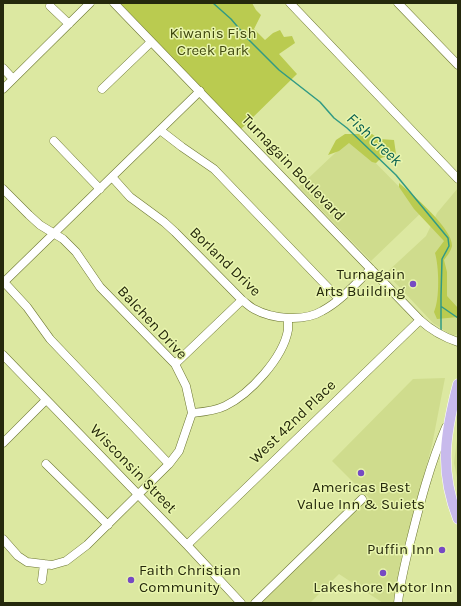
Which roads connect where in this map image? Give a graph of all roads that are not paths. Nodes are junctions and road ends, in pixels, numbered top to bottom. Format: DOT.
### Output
graph roads {
  1 [pos="90,3"];
  2 [pos="114,3"];
  3 [pos="290,3"];
  4 [pos="398,3"];
  5 [pos="50,6"];
  6 [pos="69,24"];
  7 [pos="151,42"];
  8 [pos="458,65"];
  9 [pos="3,68"];
  10 [pos="13,79"];
  11 [pos="3,89"];
  12 [pos="102,89"];
  13 [pos="200,91"];
  14 [pos="160,130"];
  15 [pos="54,141"];
  16 [pos="112,177"];
  17 [pos="458,179"];
  18 [pos="3,189"];
  19 [pos="100,189"];
  20 [pos="54,233"];
  21 [pos="371,269"];
  22 [pos="4,281"];
  23 [pos="339,299"];
  24 [pos="242,300"];
  25 [pos="288,318"];
  26 [pos="420,320"];
  27 [pos="458,342"];
  28 [pos="3,355"];
  29 [pos="175,364"];
  30 [pos="458,384"];
  31 [pos="46,400"];
  32 [pos="192,413"];
  33 [pos="3,443"];
  34 [pos="440,453"];
  35 [pos="46,464"];
  36 [pos="169,464"];
  37 [pos="138,494"];
  38 [pos="362,499"];
  39 [pos="458,519"];
  40 [pos="108,524"];
  41 [pos="3,539"];
  42 [pos="187,545"];
  43 [pos="44,564"];
  44 [pos="42,580"];
  45 [pos="241,603"];
  46 [pos="255,603"];
  47 [pos="398,603"];
  1 -- 6 [label="street"];
  2 -- 7 [label="street, Turnagain Boulevard"];
  3 -- 17 [label="street"];
  4 -- 8 [label="street"];
  5 -- 6 [label="street"];
  6 -- 10 [label="street"];
  7 -- 12 [label="street"];
  7 -- 13 [label="street, Turnagain Boulevard"];
  9 -- 10 [label="street"];
  10 -- 11 [label="street"];
  13 -- 14 [label="street"];
  13 -- 21 [label="street, Turnagain Boulevard"];
  14 -- 16 [label="street"];
  14 -- 23 [label="street"];
  15 -- 19 [label="street"];
  16 -- 19 [label="street"];
  16 -- 24 [label="street, Borland Drive"];
  18 -- 20 [label="street, Balchen Drive"];
  19 -- 20 [label="street"];
  20 -- 22 [label="street"];
  20 -- 29 [label="street, Balchen Drive"];
  21 -- 23 [label="street, Borland Drive"];
  21 -- 26 [label="street, Turnagain Boulevard"];
  22 -- 36 [label="street"];
  23 -- 25 [label="street, Borland Drive"];
  24 -- 25 [label="street, Borland Drive"];
  24 -- 29 [label="street"];
  25 -- 32 [label="street"];
  26 -- 27 [label="street, Turnagain Boulevard"];
  26 -- 42 [label="street, West 42nd Place"];
  28 -- 31 [label="street, Wisconsin Street"];
  29 -- 32 [label="street, Balchen Drive"];
  30 -- 34 [label="main road"];
  31 -- 33 [label="street"];
  31 -- 37 [label="street, Wisconsin Street"];
  32 -- 36 [label="street"];
  34 -- 39 [label="main road"];
  34 -- 47 [label="street"];
  35 -- 40 [label="street"];
  36 -- 37 [label="street"];
  37 -- 40 [label="street"];
  37 -- 42 [label="street, Wisconsin Street"];
  38 -- 46 [label="street"];
  40 -- 43 [label="street"];
  41 -- 43 [label="street"];
  42 -- 45 [label="street, Wisconsin Street"];
  43 -- 44 [label="street"];
}
